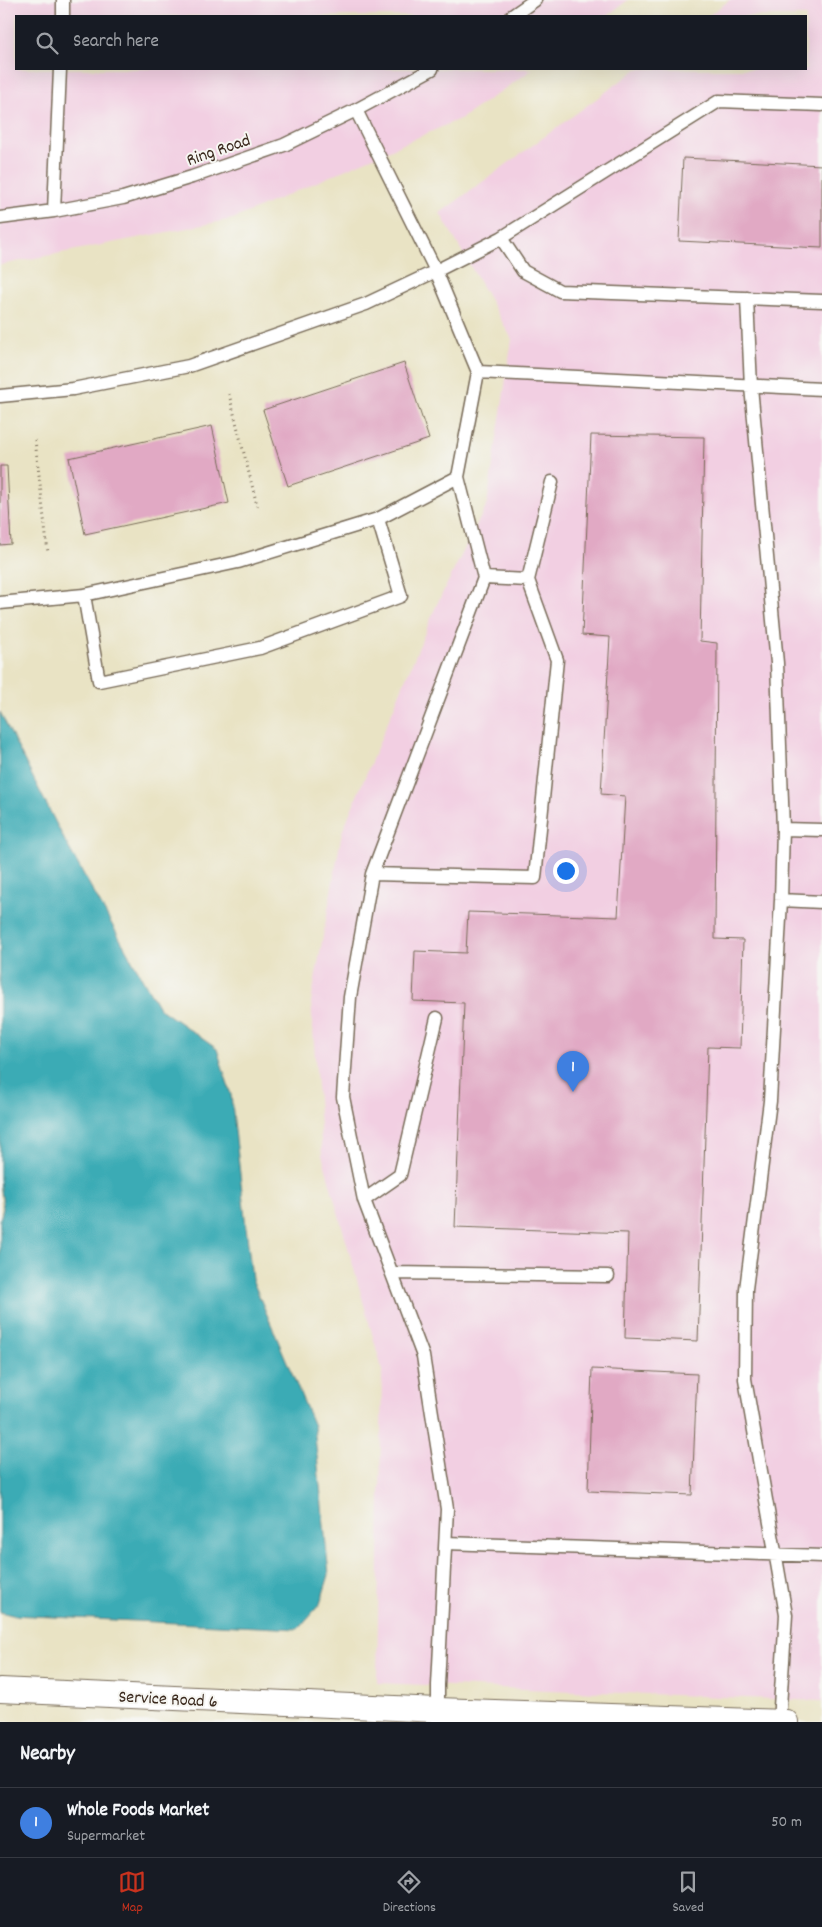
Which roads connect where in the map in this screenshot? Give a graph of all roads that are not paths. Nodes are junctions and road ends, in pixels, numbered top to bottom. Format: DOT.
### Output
graph roads {
  1 [pos="63,0"];
  2 [pos="535,0"];
  3 [pos="63,15"];
  4 [pos="513,15"];
  5 [pos="60,70"];
  6 [pos="430,70"];
  7 [pos="822,105"];
  8 [pos="356,110"];
  9 [pos="54,211"];
  10 [pos="0,218"];
  11 [pos="501,238"];
  12 [pos="436,271"];
  13 [pos="747,298"];
  14 [pos="822,301"];
  15 [pos="478,372"];
  16 [pos="751,387"];
  17 [pos="822,389"];
  18 [pos="0,396"];
  19 [pos="458,477"];
  20 [pos="552,482"];
  21 [pos="378,519"];
  22 [pos="484,578"];
  23 [pos="528,580"];
  24 [pos="84,595"];
  25 [pos="0,604"];
  26 [pos="783,828"];
  27 [pos="822,830"];
  28 [pos="372,874"];
  29 [pos="781,900"];
  30 [pos="822,902"];
  31 [pos="437,1018"];
  32 [pos="364,1200"];
  33 [pos="392,1273"];
  34 [pos="608,1276"];
  35 [pos="446,1543"];
  36 [pos="776,1554"];
  37 [pos="822,1556"];
  38 [pos="0,1690"];
  39 [pos="438,1716"];
  40 [pos="779,1722"];
  41 [pos="786,1722"];
  1 -- 3 [label="lane"];
  2 -- 4 [label="lane"];
  5 -- 9 [label="lane"];
  6 -- 8 [label="lane, Ring Road"];
  7 -- 11 [label="lane"];
  8 -- 9 [label="lane, Ring Road"];
  8 -- 12 [label="lane"];
  9 -- 10 [label="lane, Ring Road"];
  11 -- 12 [label="lane"];
  11 -- 13 [label="lane"];
  12 -- 15 [label="lane"];
  12 -- 18 [label="lane"];
  13 -- 14 [label="lane"];
  13 -- 16 [label="lane"];
  15 -- 16 [label="lane"];
  15 -- 19 [label="lane"];
  16 -- 17 [label="lane"];
  16 -- 26 [label="lane"];
  19 -- 21 [label="lane"];
  19 -- 22 [label="lane"];
  20 -- 23 [label="lane"];
  21 -- 24 [label="lane"];
  21 -- 24 [label="lane"];
  22 -- 23 [label="lane"];
  22 -- 28 [label="lane"];
  23 -- 28 [label="lane"];
  24 -- 25 [label="lane"];
  26 -- 27 [label="lane"];
  26 -- 29 [label="lane"];
  28 -- 32 [label="lane"];
  29 -- 30 [label="lane"];
  29 -- 36 [label="lane"];
  31 -- 32 [label="lane"];
  32 -- 33 [label="lane"];
  33 -- 34 [label="lane"];
  33 -- 35 [label="lane"];
  35 -- 36 [label="lane"];
  35 -- 39 [label="lane"];
  36 -- 37 [label="lane"];
  36 -- 40 [label="lane"];
  38 -- 39 [label="street, Service Road 6"];
  39 -- 40 [label="street, Service Road 6"];
  40 -- 41 [label="street, Service Road 6"];
}
